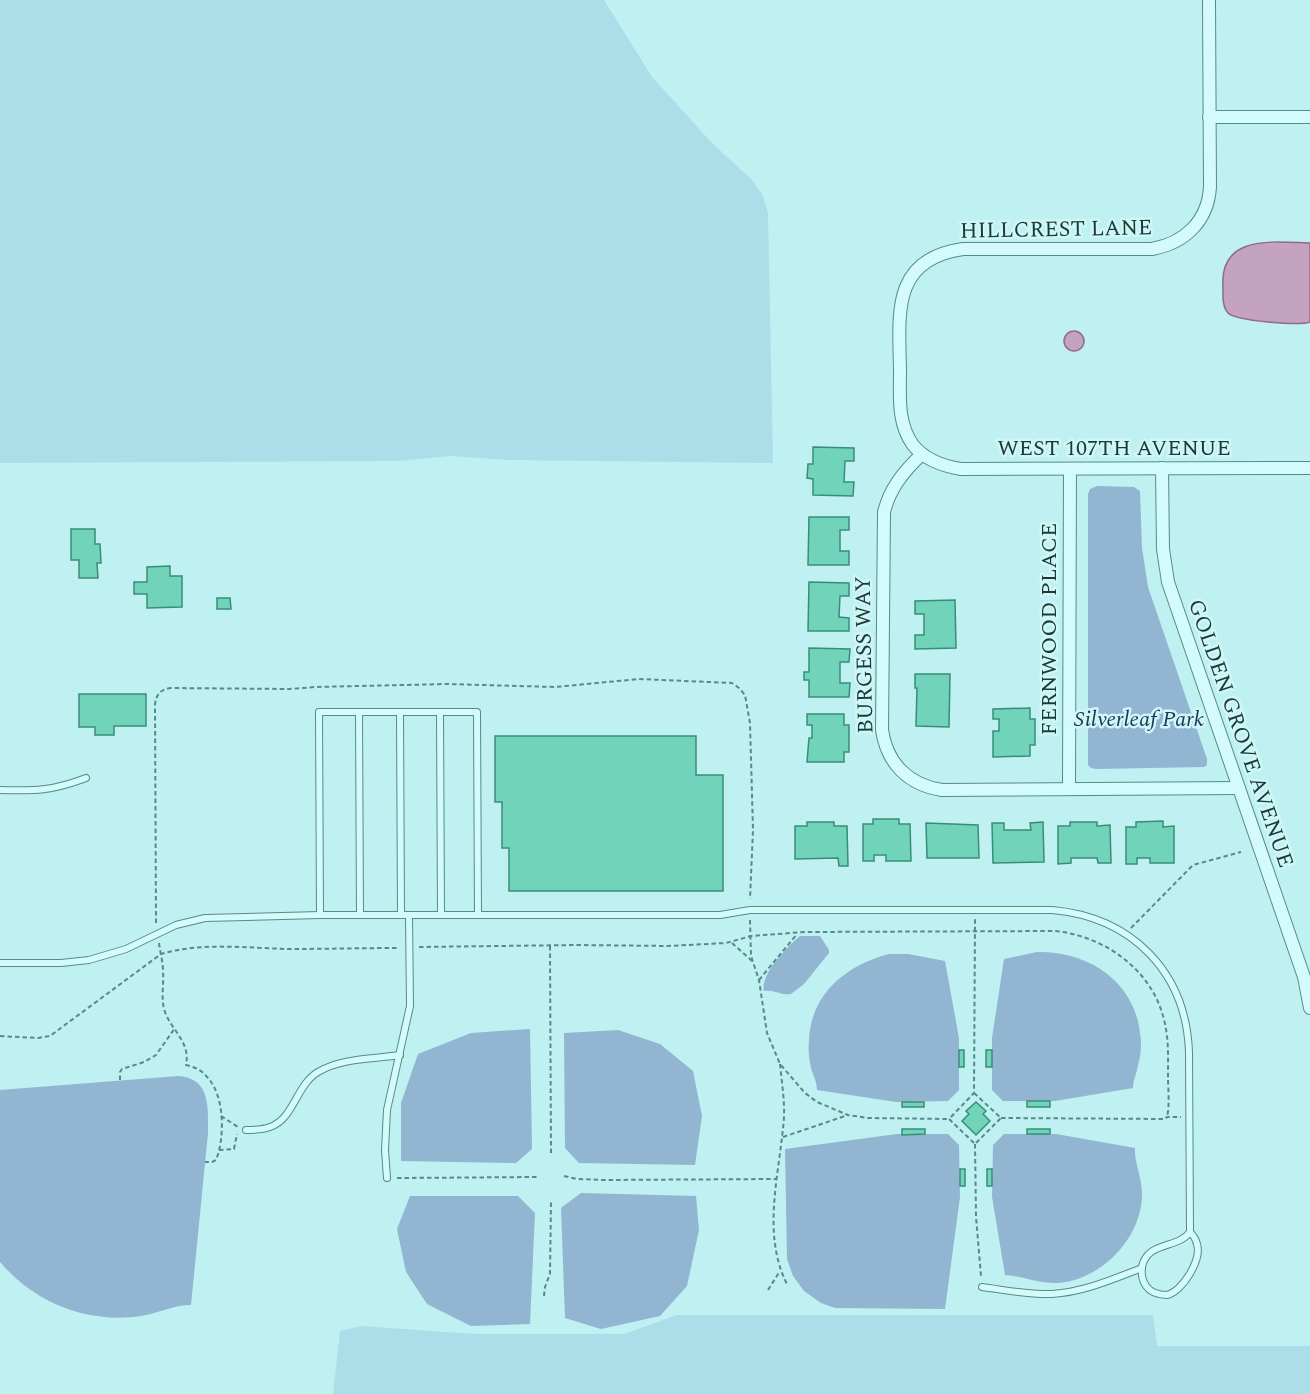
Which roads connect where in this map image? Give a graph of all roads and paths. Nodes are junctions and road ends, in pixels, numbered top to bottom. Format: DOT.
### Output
graph roads {
  1 [pos="1209,0"];
  2 [pos="1209,117"];
  3 [pos="1310,117"];
  4 [pos="922,454"];
  5 [pos="1162,468"];
  6 [pos="1310,468"];
  7 [pos="1070,469"];
  8 [pos="400,712"];
  9 [pos="440,712"];
  10 [pos="359,713"];
  11 [pos="86,778"];
  12 [pos="1239,788"];
  13 [pos="1069,789"];
  14 [pos="0,790"];
  15 [pos="1241,852"];
  16 [pos="975,910"];
  17 [pos="321,915"];
  18 [pos="360,915"];
  19 [pos="401,915"];
  20 [pos="409,915"];
  21 [pos="441,915"];
  22 [pos="478,915"];
  23 [pos="975,932"];
  24 [pos="798,934"];
  25 [pos="1126,934"];
  26 [pos="751,936"];
  27 [pos="731,942"];
  28 [pos="550,946"];
  29 [pos="410,948"];
  30 [pos="161,954"];
  31 [pos="752,961"];
  32 [pos="0,963"];
  33 [pos="759,980"];
  34 [pos="1310,1008"];
  35 [pos="175,1028"];
  36 [pos="0,1036"];
  37 [pos="400,1055"];
  38 [pos="780,1064"];
  39 [pos="120,1080"];
  40 [pos="974,1093"];
  41 [pos="848,1115"];
  42 [pos="221,1116"];
  43 [pos="1001,1118"];
  44 [pos="949,1119"];
  45 [pos="237,1126"];
  46 [pos="246,1130"];
  47 [pos="782,1137"];
  48 [pos="975,1144"];
  49 [pos="219,1150"];
  50 [pos="551,1155"];
  51 [pos="205,1162"];
  52 [pos="564,1176"];
  53 [pos="387,1178"];
  54 [pos="538,1178"];
  55 [pos="776,1179"];
  56 [pos="551,1202"];
  57 [pos="1190,1232"];
  58 [pos="1142,1268"];
  59 [pos="780,1271"];
  60 [pos="788,1286"];
  61 [pos="982,1287"];
  62 [pos="768,1290"];
  63 [pos="544,1296"];
  1 -- 2 [label="street, HILLCREST LANE"];
  2 -- 3 [label="street"];
  2 -- 4 [label="street, HILLCREST LANE"];
  4 -- 7 [label="street, WEST 107TH AVENUE"];
  4 -- 13 [label="street, BURGESS WAY"];
  5 -- 6 [label="street, WEST 107TH AVENUE"];
  5 -- 7 [label="street, WEST 107TH AVENUE"];
  5 -- 12 [label="street, GOLDEN GROVE AVENUE"];
  7 -- 13 [label="street, FERNWOOD PLACE"];
  8 -- 9 [label="lane"];
  8 -- 10 [label="lane"];
  8 -- 19 [label="lane"];
  9 -- 21 [label="lane"];
  9 -- 22 [label="lane"];
  10 -- 17 [label="lane"];
  10 -- 18 [label="lane"];
  11 -- 14 [label="lane"];
  12 -- 13 [label="street, BURGESS WAY"];
  12 -- 34 [label="street, GOLDEN GROVE AVENUE"];
  15 -- 25 [label="path"];
  16 -- 22 [label="lane"];
  16 -- 23 [label="path"];
  16 -- 25 [label="lane"];
  17 -- 18 [label="lane"];
  17 -- 32 [label="lane"];
  18 -- 19 [label="lane"];
  19 -- 20 [label="lane"];
  20 -- 21 [label="lane"];
  20 -- 29 [label="lane"];
  21 -- 22 [label="lane"];
  23 -- 24 [label="path"];
  23 -- 40 [label="path"];
  23 -- 43 [label="path"];
  24 -- 26 [label="path"];
  24 -- 33 [label="path"];
  25 -- 57 [label="lane"];
  26 -- 27 [label="path"];
  26 -- 31 [label="path"];
  27 -- 28 [label="path"];
  27 -- 31 [label="path"];
  28 -- 29 [label="path"];
  28 -- 50 [label="path"];
  29 -- 30 [label="path"];
  29 -- 37 [label="lane"];
  30 -- 35 [label="path"];
  30 -- 36 [label="path"];
  31 -- 33 [label="path"];
  33 -- 38 [label="path"];
  35 -- 39 [label="path"];
  35 -- 42 [label="path"];
  37 -- 46 [label="lane"];
  37 -- 53 [label="lane"];
  38 -- 41 [label="path"];
  38 -- 47 [label="path"];
  40 -- 43 [label="path"];
  40 -- 44 [label="path"];
  41 -- 44 [label="path"];
  41 -- 47 [label="path"];
  42 -- 45 [label="path"];
  42 -- 49 [label="path"];
  43 -- 48 [label="path"];
  44 -- 48 [label="path"];
  45 -- 46 [label="path"];
  45 -- 49 [label="path"];
  47 -- 55 [label="path"];
  48 -- 61 [label="path"];
  49 -- 51 [label="path"];
  52 -- 55 [label="path"];
  53 -- 54 [label="path"];
  55 -- 59 [label="path"];
  56 -- 63 [label="path"];
  57 -- 58 [label="lane"];
  57 -- 58 [label="lane"];
  58 -- 61 [label="lane"];
  59 -- 60 [label="path"];
  59 -- 62 [label="path"];
}
